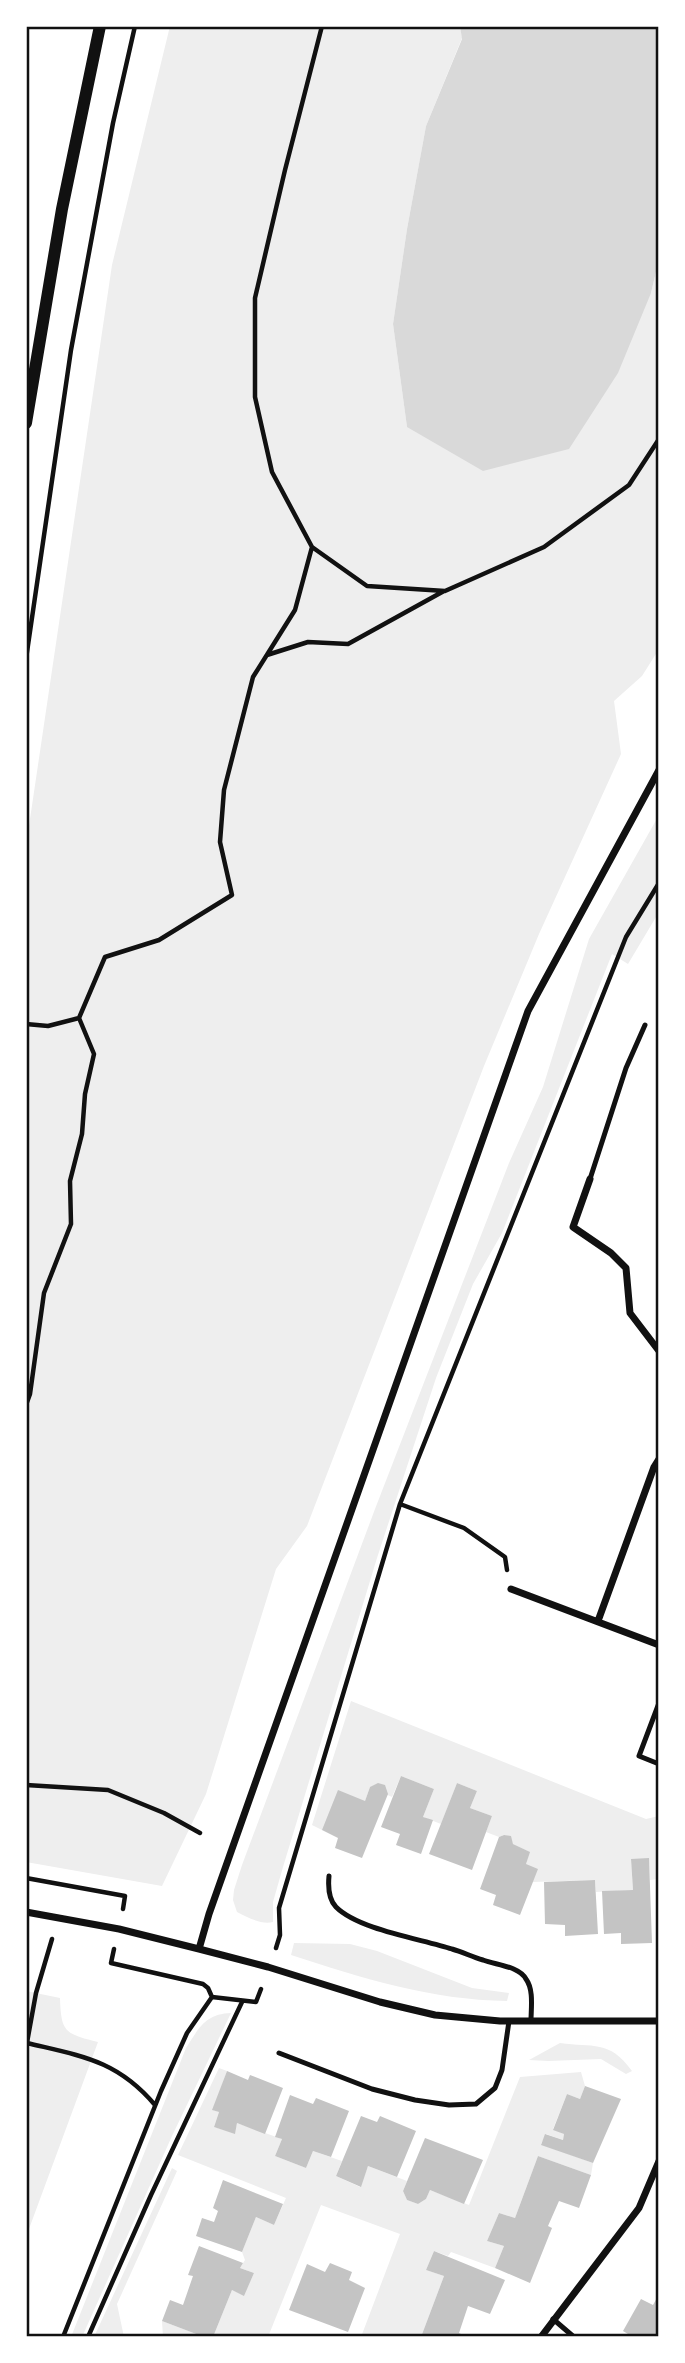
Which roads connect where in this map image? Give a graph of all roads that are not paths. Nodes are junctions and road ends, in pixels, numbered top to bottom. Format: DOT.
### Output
graph roads {
  1 [pos="100,26"];
  2 [pos="26,423"];
  3 [pos="659,770"];
  4 [pos="645,1025"];
  5 [pos="590,1179"];
  6 [pos="659,1351"];
  7 [pos="659,1459"];
  8 [pos="510,1588"];
  9 [pos="598,1621"];
  10 [pos="659,1644"];
  11 [pos="659,1703"];
  12 [pos="659,1764"];
  13 [pos="329,1876"];
  14 [pos="26,1912"];
  15 [pos="199,1949"];
  16 [pos="509,2021"];
  17 [pos="531,2021"];
  18 [pos="659,2021"];
  19 [pos="279,2053"];
  20 [pos="659,2161"];
  21 [pos="655,2178"];
  22 [pos="553,2319"];
  23 [pos="541,2337"];
  24 [pos="574,2337"];
  1 -- 2 [label="street"];
  3 -- 15 [label="street"];
  4 -- 5 [label="lane"];
  5 -- 6 [label="street"];
  7 -- 9 [label="street"];
  8 -- 9 [label="street"];
  9 -- 10 [label="street"];
  11 -- 12 [label="lane"];
  13 -- 17 [label="lane"];
  14 -- 15 [label="street"];
  15 -- 16 [label="street"];
  16 -- 17 [label="street"];
  16 -- 19 [label="lane"];
  17 -- 18 [label="street"];
  20 -- 21 [label="street"];
  21 -- 22 [label="street"];
  22 -- 23 [label="street"];
  22 -- 24 [label="lane"];
}
